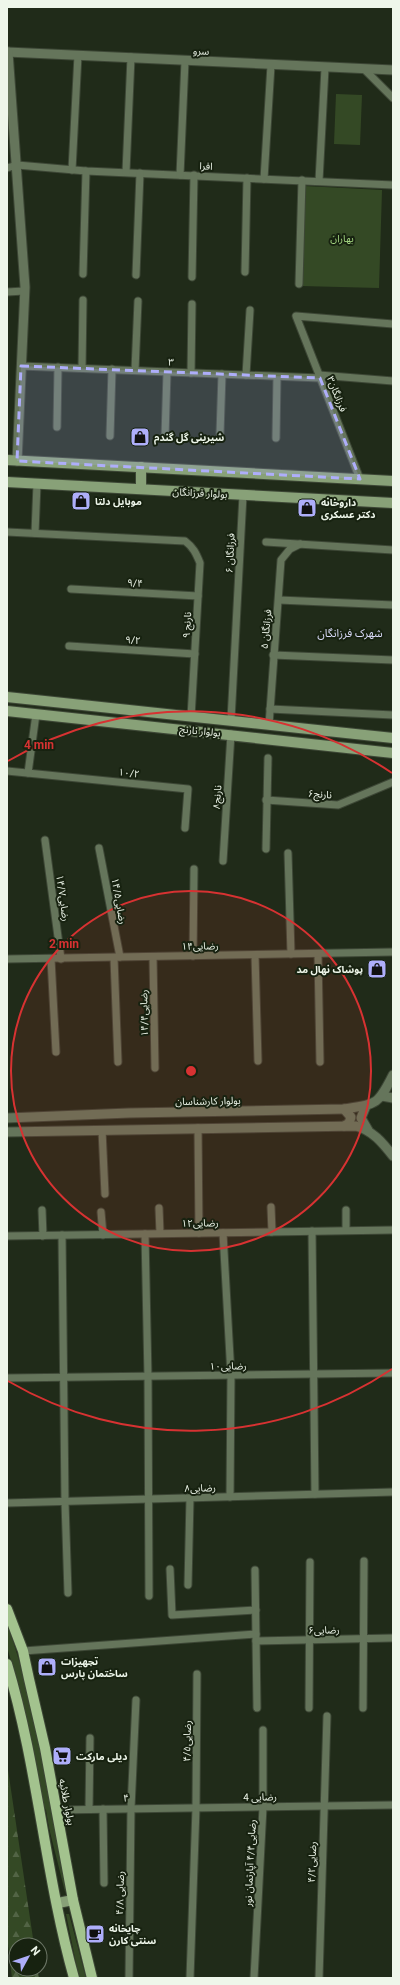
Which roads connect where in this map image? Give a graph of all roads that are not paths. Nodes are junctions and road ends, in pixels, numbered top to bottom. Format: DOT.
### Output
graph roads {
  1 [pos="7,52"];
  2 [pos="78,55"];
  3 [pos="131,57"];
  4 [pos="185,61"];
  5 [pos="271,65"];
  6 [pos="325,68"];
  7 [pos="364,69"];
  8 [pos="393,70"];
  9 [pos="393,98"];
  10 [pos="9,103"];
  11 [pos="17,165"];
  12 [pos="7,168"];
  13 [pos="72,170"];
  14 [pos="86,171"];
  15 [pos="126,172"];
  16 [pos="140,173"];
  17 [pos="180,175"];
  18 [pos="194,175"];
  19 [pos="247,178"];
  20 [pos="264,179"];
  21 [pos="302,180"];
  22 [pos="319,181"];
  23 [pos="393,185"];
  24 [pos="245,272"];
  25 [pos="83,274"];
  26 [pos="136,275"];
  27 [pos="192,277"];
  28 [pos="299,284"];
  29 [pos="24,291"];
  30 [pos="7,292"];
  31 [pos="83,300"];
  32 [pos="138,301"];
  33 [pos="192,304"];
  34 [pos="250,310"];
  35 [pos="393,324"];
  36 [pos="21,366"];
  37 [pos="58,367"];
  38 [pos="82,368"];
  39 [pos="112,370"];
  40 [pos="135,370"];
  41 [pos="167,372"];
  42 [pos="191,373"];
  43 [pos="222,374"];
  44 [pos="246,375"];
  45 [pos="278,376"];
  46 [pos="319,377"];
  47 [pos="393,381"];
  48 [pos="57,427"];
  49 [pos="220,434"];
  50 [pos="110,436"];
  51 [pos="165,437"];
  52 [pos="276,438"];
  53 [pos="12,460"];
  54 [pos="141,467"];
  55 [pos="360,479"];
  56 [pos="393,481"];
  57 [pos="7,482"];
  58 [pos="36,484"];
  59 [pos="141,489"];
  60 [pos="243,495"];
  61 [pos="393,504"];
  62 [pos="7,532"];
  63 [pos="35,533"];
  64 [pos="266,542"];
  65 [pos="300,544"];
  66 [pos="393,550"];
  67 [pos="71,589"];
  68 [pos="198,596"];
  69 [pos="279,600"];
  70 [pos="393,606"];
  71 [pos="69,646"];
  72 [pos="195,654"];
  73 [pos="273,655"];
  74 [pos="393,660"];
  75 [pos="7,697"];
  76 [pos="270,709"];
  77 [pos="124,710"];
  78 [pos="7,711"];
  79 [pos="36,714"];
  80 [pos="393,715"];
  81 [pos="191,716"];
  82 [pos="231,720"];
  83 [pos="122,724"];
  84 [pos="269,725"];
  85 [pos="231,734"];
  86 [pos="393,738"];
  87 [pos="393,753"];
  88 [pos="268,758"];
  89 [pos="7,771"];
  90 [pos="28,773"];
  91 [pos="393,782"];
  92 [pos="266,800"];
  93 [pos="185,828"];
  94 [pos="45,840"];
  95 [pos="100,848"];
  96 [pos="266,849"];
  97 [pos="288,853"];
  98 [pos="223,862"];
  99 [pos="194,869"];
  100 [pos="393,952"];
  101 [pos="291,954"];
  102 [pos="318,954"];
  103 [pos="255,955"];
  104 [pos="193,956"];
  105 [pos="153,957"];
  106 [pos="61,958"];
  107 [pos="117,958"];
  108 [pos="50,959"];
  109 [pos="7,960"];
  110 [pos="56,1052"];
  111 [pos="258,1061"];
  112 [pos="118,1062"];
  113 [pos="320,1062"];
  114 [pos="155,1068"];
  115 [pos="393,1075"];
  116 [pos="382,1096"];
  117 [pos="393,1098"];
  118 [pos="366,1106"];
  119 [pos="344,1109"];
  120 [pos="7,1118"];
  121 [pos="344,1126"];
  122 [pos="198,1128"];
  123 [pos="102,1130"];
  124 [pos="368,1130"];
  125 [pos="7,1132"];
  126 [pos="382,1142"];
  127 [pos="393,1143"];
  128 [pos="393,1156"];
  129 [pos="105,1194"];
  130 [pos="271,1207"];
  131 [pos="159,1208"];
  132 [pos="42,1210"];
  133 [pos="346,1210"];
  134 [pos="101,1212"];
  135 [pos="346,1230"];
  136 [pos="393,1230"];
  137 [pos="312,1231"];
  138 [pos="272,1232"];
  139 [pos="199,1233"];
  140 [pos="223,1233"];
  141 [pos="145,1234"];
  142 [pos="160,1234"];
  143 [pos="102,1235"];
  144 [pos="7,1236"];
  145 [pos="43,1236"];
  146 [pos="62,1236"];
  147 [pos="393,1373"];
  148 [pos="314,1374"];
  149 [pos="231,1376"];
  150 [pos="148,1377"];
  151 [pos="7,1378"];
  152 [pos="64,1378"];
  153 [pos="393,1492"];
  154 [pos="316,1494"];
  155 [pos="230,1497"];
  156 [pos="190,1498"];
  157 [pos="149,1499"];
  158 [pos="65,1502"];
  159 [pos="7,1503"];
  160 [pos="364,1561"];
  161 [pos="310,1562"];
  162 [pos="170,1569"];
  163 [pos="255,1570"];
  164 [pos="188,1585"];
  165 [pos="68,1593"];
  166 [pos="149,1596"];
  167 [pos="7,1609"];
  168 [pos="256,1610"];
  169 [pos="256,1638"];
  170 [pos="393,1638"];
  171 [pos="364,1639"];
  172 [pos="309,1640"];
  173 [pos="22,1652"];
  174 [pos="7,1664"];
  175 [pos="198,1674"];
  176 [pos="136,1700"];
  177 [pos="257,1708"];
  178 [pos="309,1708"];
  179 [pos="363,1708"];
  180 [pos="327,1716"];
  181 [pos="263,1730"];
  182 [pos="90,1738"];
  183 [pos="393,1805"];
  184 [pos="324,1806"];
  185 [pos="263,1807"];
  186 [pos="131,1808"];
  187 [pos="196,1808"];
  188 [pos="89,1809"];
  189 [pos="103,1809"];
  190 [pos="56,1810"];
  191 [pos="104,1883"];
  192 [pos="73,1900"];
  193 [pos="58,1903"];
  194 [pos="74,1978"];
  195 [pos="92,1978"];
  196 [pos="128,1978"];
  197 [pos="190,1978"];
  198 [pos="254,1978"];
  199 [pos="319,1978"];
  1 -- 2 [label="street, سرو"];
  1 -- 10 [label="street"];
  2 -- 3 [label="street, سرو"];
  2 -- 13 [label="street"];
  3 -- 4 [label="street, سرو"];
  3 -- 15 [label="street"];
  4 -- 5 [label="street, سرو"];
  4 -- 17 [label="street"];
  5 -- 6 [label="street, سرو"];
  5 -- 20 [label="street"];
  6 -- 7 [label="street, سرو"];
  6 -- 22 [label="street"];
  7 -- 8 [label="street, سرو"];
  7 -- 9 [label="street"];
  10 -- 11 [label="street"];
  11 -- 12 [label="street"];
  11 -- 13 [label="street, افرا"];
  11 -- 29 [label="street"];
  13 -- 14 [label="street, افرا"];
  14 -- 15 [label="street, افرا"];
  14 -- 25 [label="street"];
  15 -- 16 [label="street, افرا"];
  16 -- 17 [label="street, افرا"];
  16 -- 26 [label="street"];
  17 -- 18 [label="street, افرا"];
  18 -- 19 [label="street, افرا"];
  18 -- 27 [label="street"];
  19 -- 20 [label="street, افرا"];
  19 -- 24 [label="street"];
  20 -- 21 [label="street, افرا"];
  21 -- 22 [label="street, افرا"];
  21 -- 28 [label="street"];
  22 -- 23 [label="street, افرا"];
  29 -- 30 [label="street"];
  29 -- 36 [label="street"];
  31 -- 38 [label="street"];
  32 -- 40 [label="street"];
  33 -- 42 [label="street"];
  34 -- 44 [label="street"];
  35 -- 46 [label="street, فرزانگان۳"];
  36 -- 37 [label="street, ۳"];
  36 -- 53 [label="street"];
  37 -- 38 [label="street, ۳"];
  37 -- 48 [label="street"];
  38 -- 39 [label="street, ۳"];
  39 -- 40 [label="street, ۳"];
  39 -- 50 [label="street"];
  40 -- 41 [label="street, ۳"];
  41 -- 42 [label="street, ۳"];
  41 -- 51 [label="street"];
  42 -- 43 [label="street, ۳"];
  43 -- 44 [label="street, ۳"];
  43 -- 49 [label="street"];
  44 -- 45 [label="street, ۳"];
  45 -- 46 [label="street, ۳"];
  45 -- 52 [label="street"];
  46 -- 47 [label="street, ۳"];
  46 -- 55 [label="street, فرزانگان۳"];
  53 -- 54 [label="main road"];
  54 -- 55 [label="main road"];
  54 -- 59 [label="main road"];
  55 -- 56 [label="main road"];
  57 -- 58 [label="main road, بولوار فرزانگان"];
  58 -- 59 [label="main road, بولوار فرزانگان"];
  58 -- 63 [label="street"];
  59 -- 60 [label="main road, بولوار فرزانگان"];
  60 -- 61 [label="main road, بولوار فرزانگان"];
  60 -- 82 [label="street, فرزانگان ۶"];
  62 -- 63 [label="street"];
  63 -- 68 [label="street, نارنج ۹"];
  64 -- 65 [label="street"];
  65 -- 66 [label="street"];
  65 -- 69 [label="street, فرزانگان ۵"];
  67 -- 68 [label="street, ۹/۴"];
  68 -- 72 [label="street, نارنج ۹"];
  69 -- 70 [label="street"];
  69 -- 73 [label="street, فرزانگان ۵"];
  71 -- 72 [label="street, ۹/۲"];
  72 -- 81 [label="street, نارنج ۹"];
  73 -- 74 [label="street"];
  73 -- 76 [label="street, فرزانگان ۵"];
  75 -- 77 [label="main road, بولوار نارنج"];
  76 -- 80 [label="street"];
  76 -- 84 [label="street, فرزانگان ۵"];
  77 -- 81 [label="main road, بولوار نارنج"];
  77 -- 83 [label="main road"];
  78 -- 79 [label="main road, بولوار نارنج"];
  79 -- 83 [label="main road, بولوار نارنج"];
  79 -- 90 [label="street"];
  81 -- 82 [label="main road, بولوار نارنج"];
  82 -- 84 [label="main road, بولوار نارنج"];
  83 -- 85 [label="main road, بولوار نارنج"];
  84 -- 86 [label="main road, بولوار نارنج"];
  85 -- 87 [label="main road, بولوار نارنج"];
  85 -- 98 [label="street, نارنج۸"];
  88 -- 92 [label="street"];
  89 -- 90 [label="street"];
  90 -- 93 [label="street, ۱۰/۲"];
  91 -- 92 [label="street, نارنج۶"];
  92 -- 96 [label="street"];
  94 -- 106 [label="street, رضایی۱۴/۷"];
  95 -- 107 [label="street, رضایی۱۴/۵"];
  97 -- 101 [label="street"];
  99 -- 104 [label="street"];
  100 -- 102 [label="street, رضایی۱۴"];
  101 -- 102 [label="street, رضایی۱۴"];
  101 -- 103 [label="street, رضایی۱۴"];
  102 -- 113 [label="street"];
  103 -- 104 [label="street, رضایی۱۴"];
  103 -- 111 [label="street"];
  104 -- 105 [label="street, رضایی۱۴"];
  105 -- 107 [label="street, رضایی۱۴"];
  105 -- 114 [label="street, رضایی۱۴/۴"];
  106 -- 107 [label="street, رضایی۱۴"];
  106 -- 108 [label="street, رضایی۱۴"];
  107 -- 112 [label="street, رضایی۱۴/۵"];
  108 -- 109 [label="street, رضایی۱۴"];
  108 -- 110 [label="street"];
  115 -- 116 [label="street"];
  116 -- 117 [label="street"];
  116 -- 118 [label="street, بولوار کارشناسان"];
  118 -- 119 [label="street, بولوار کارشناسان"];
  118 -- 124 [label="street"];
  119 -- 120 [label="street, بولوار کارشناسان"];
  119 -- 121 [label="street"];
  121 -- 122 [label="street"];
  121 -- 124 [label="street"];
  122 -- 123 [label="street"];
  122 -- 139 [label="street"];
  123 -- 125 [label="street"];
  123 -- 129 [label="street"];
  124 -- 126 [label="street"];
  126 -- 127 [label="street"];
  126 -- 128 [label="street"];
  130 -- 138 [label="street"];
  131 -- 142 [label="street"];
  132 -- 145 [label="street"];
  133 -- 135 [label="street"];
  134 -- 143 [label="street"];
  135 -- 136 [label="street, رضایی۱۲"];
  135 -- 137 [label="street, رضایی۱۲"];
  137 -- 138 [label="street, رضایی۱۲"];
  137 -- 148 [label="street"];
  138 -- 140 [label="street, رضایی۱۲"];
  139 -- 140 [label="street, رضایی۱۲"];
  139 -- 142 [label="street, رضایی۱۲"];
  140 -- 149 [label="street"];
  141 -- 142 [label="street, رضایی۱۲"];
  141 -- 143 [label="street, رضایی۱۲"];
  141 -- 150 [label="street"];
  143 -- 146 [label="street, رضایی۱۲"];
  144 -- 145 [label="street, رضایی۱۲"];
  145 -- 146 [label="street, رضایی۱۲"];
  146 -- 152 [label="street"];
  147 -- 148 [label="street, رضایی۱۰"];
  148 -- 149 [label="street, رضایی۱۰"];
  148 -- 154 [label="street"];
  149 -- 150 [label="street, رضایی۱۰"];
  149 -- 155 [label="street"];
  150 -- 152 [label="street, رضایی۱۰"];
  150 -- 157 [label="street"];
  151 -- 152 [label="street, رضایی۱۰"];
  152 -- 158 [label="street"];
  153 -- 154 [label="street, رضایی۸"];
  154 -- 155 [label="street, رضایی۸"];
  155 -- 156 [label="street, رضایی۸"];
  156 -- 157 [label="street, رضایی۸"];
  156 -- 164 [label="street"];
  157 -- 158 [label="street, رضایی۸"];
  157 -- 166 [label="street"];
  158 -- 159 [label="street, رضایی۸"];
  158 -- 165 [label="street"];
  160 -- 171 [label="street"];
  161 -- 172 [label="street"];
  162 -- 168 [label="street"];
  163 -- 168 [label="street"];
  167 -- 173 [label="main road, بولوار طلائیه"];
  168 -- 169 [label="street"];
  169 -- 172 [label="street, رضایی۶"];
  169 -- 173 [label="street, رضایی۶"];
  169 -- 177 [label="street"];
  170 -- 171 [label="street, رضایی۶"];
  171 -- 172 [label="street, رضایی۶"];
  171 -- 179 [label="street"];
  172 -- 178 [label="street"];
  173 -- 190 [label="main road, بولوار طلائیه"];
  174 -- 193 [label="main road"];
  175 -- 187 [label="street, رضایی۴/۵"];
  176 -- 186 [label="street, رضایی ۴/۸"];
  180 -- 184 [label="street, رضایی۴/۲"];
  181 -- 185 [label="street, رضایی۴/۴ آپارتمان نور"];
  182 -- 188 [label="street"];
  183 -- 184 [label="street, رضایی 4"];
  184 -- 185 [label="street, رضایی 4"];
  184 -- 199 [label="street, رضایی۴/۲"];
  185 -- 187 [label="street, رضایی 4"];
  185 -- 198 [label="street, رضایی۴/۴ آپارتمان نور"];
  186 -- 187 [label="street, ۴"];
  186 -- 189 [label="street, ۴"];
  186 -- 196 [label="street, رضایی ۴/۸"];
  187 -- 197 [label="street, رضایی۴/۵"];
  188 -- 189 [label="street, ۴"];
  188 -- 190 [label="street, ۴"];
  189 -- 191 [label="street"];
  190 -- 192 [label="main road, بولوار طلائیه"];
  192 -- 193 [label="main road"];
  192 -- 195 [label="main road, بولوار طلائیه"];
  193 -- 194 [label="main road"];
}
